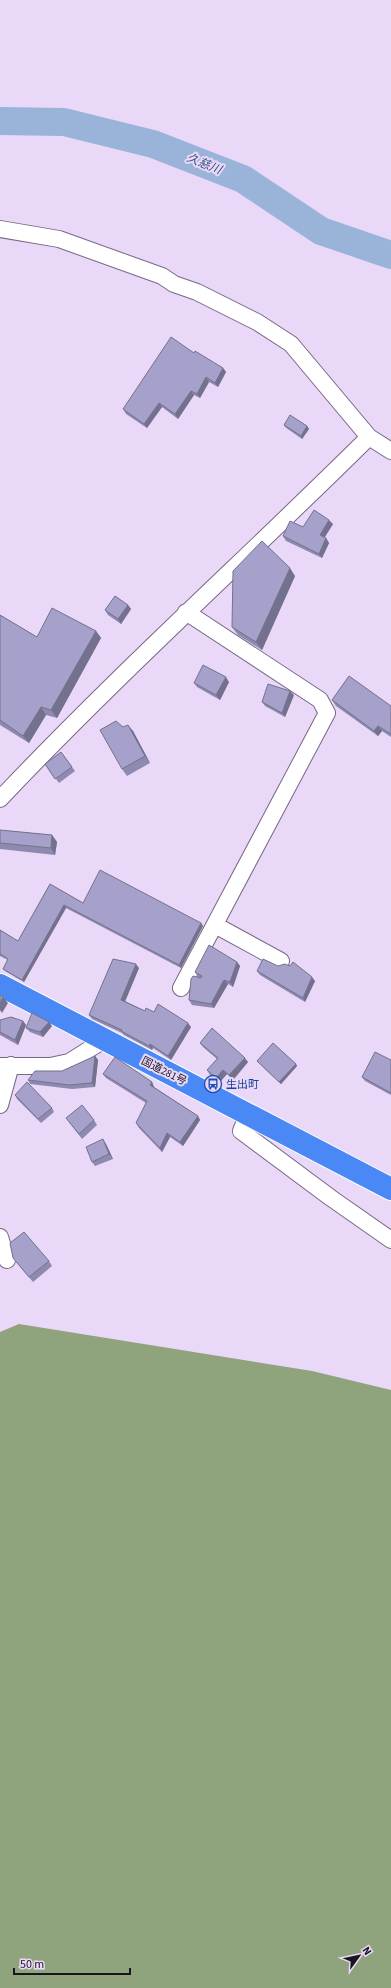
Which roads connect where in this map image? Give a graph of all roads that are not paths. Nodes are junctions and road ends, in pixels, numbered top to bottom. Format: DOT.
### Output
graph roads {
  1 [pos="0,229"];
  2 [pos="369,437"];
  3 [pos="391,451"];
  4 [pos="186,612"];
  5 [pos="0,799"];
  6 [pos="215,925"];
  7 [pos="281,961"];
  8 [pos="0,985"];
  9 [pos="181,988"];
  10 [pos="104,1040"];
  11 [pos="5,1065"];
  12 [pos="0,1105"];
  13 [pos="248,1114"];
  14 [pos="391,1190"];
  15 [pos="0,1237"];
  16 [pos="391,1240"];
  17 [pos="7,1260"];
  1 -- 2 [label="street"];
  2 -- 3 [label="street"];
  2 -- 4 [label="street"];
  4 -- 5 [label="street"];
  4 -- 6 [label="street"];
  6 -- 7 [label="street"];
  6 -- 9 [label="street"];
  8 -- 10 [label="highway, 国道281号"];
  10 -- 11 [label="street"];
  10 -- 13 [label="highway, 国道281号"];
  11 -- 12 [label="street"];
  13 -- 14 [label="highway, 国道281号"];
  13 -- 16 [label="street"];
  15 -- 17 [label="street"];
}
